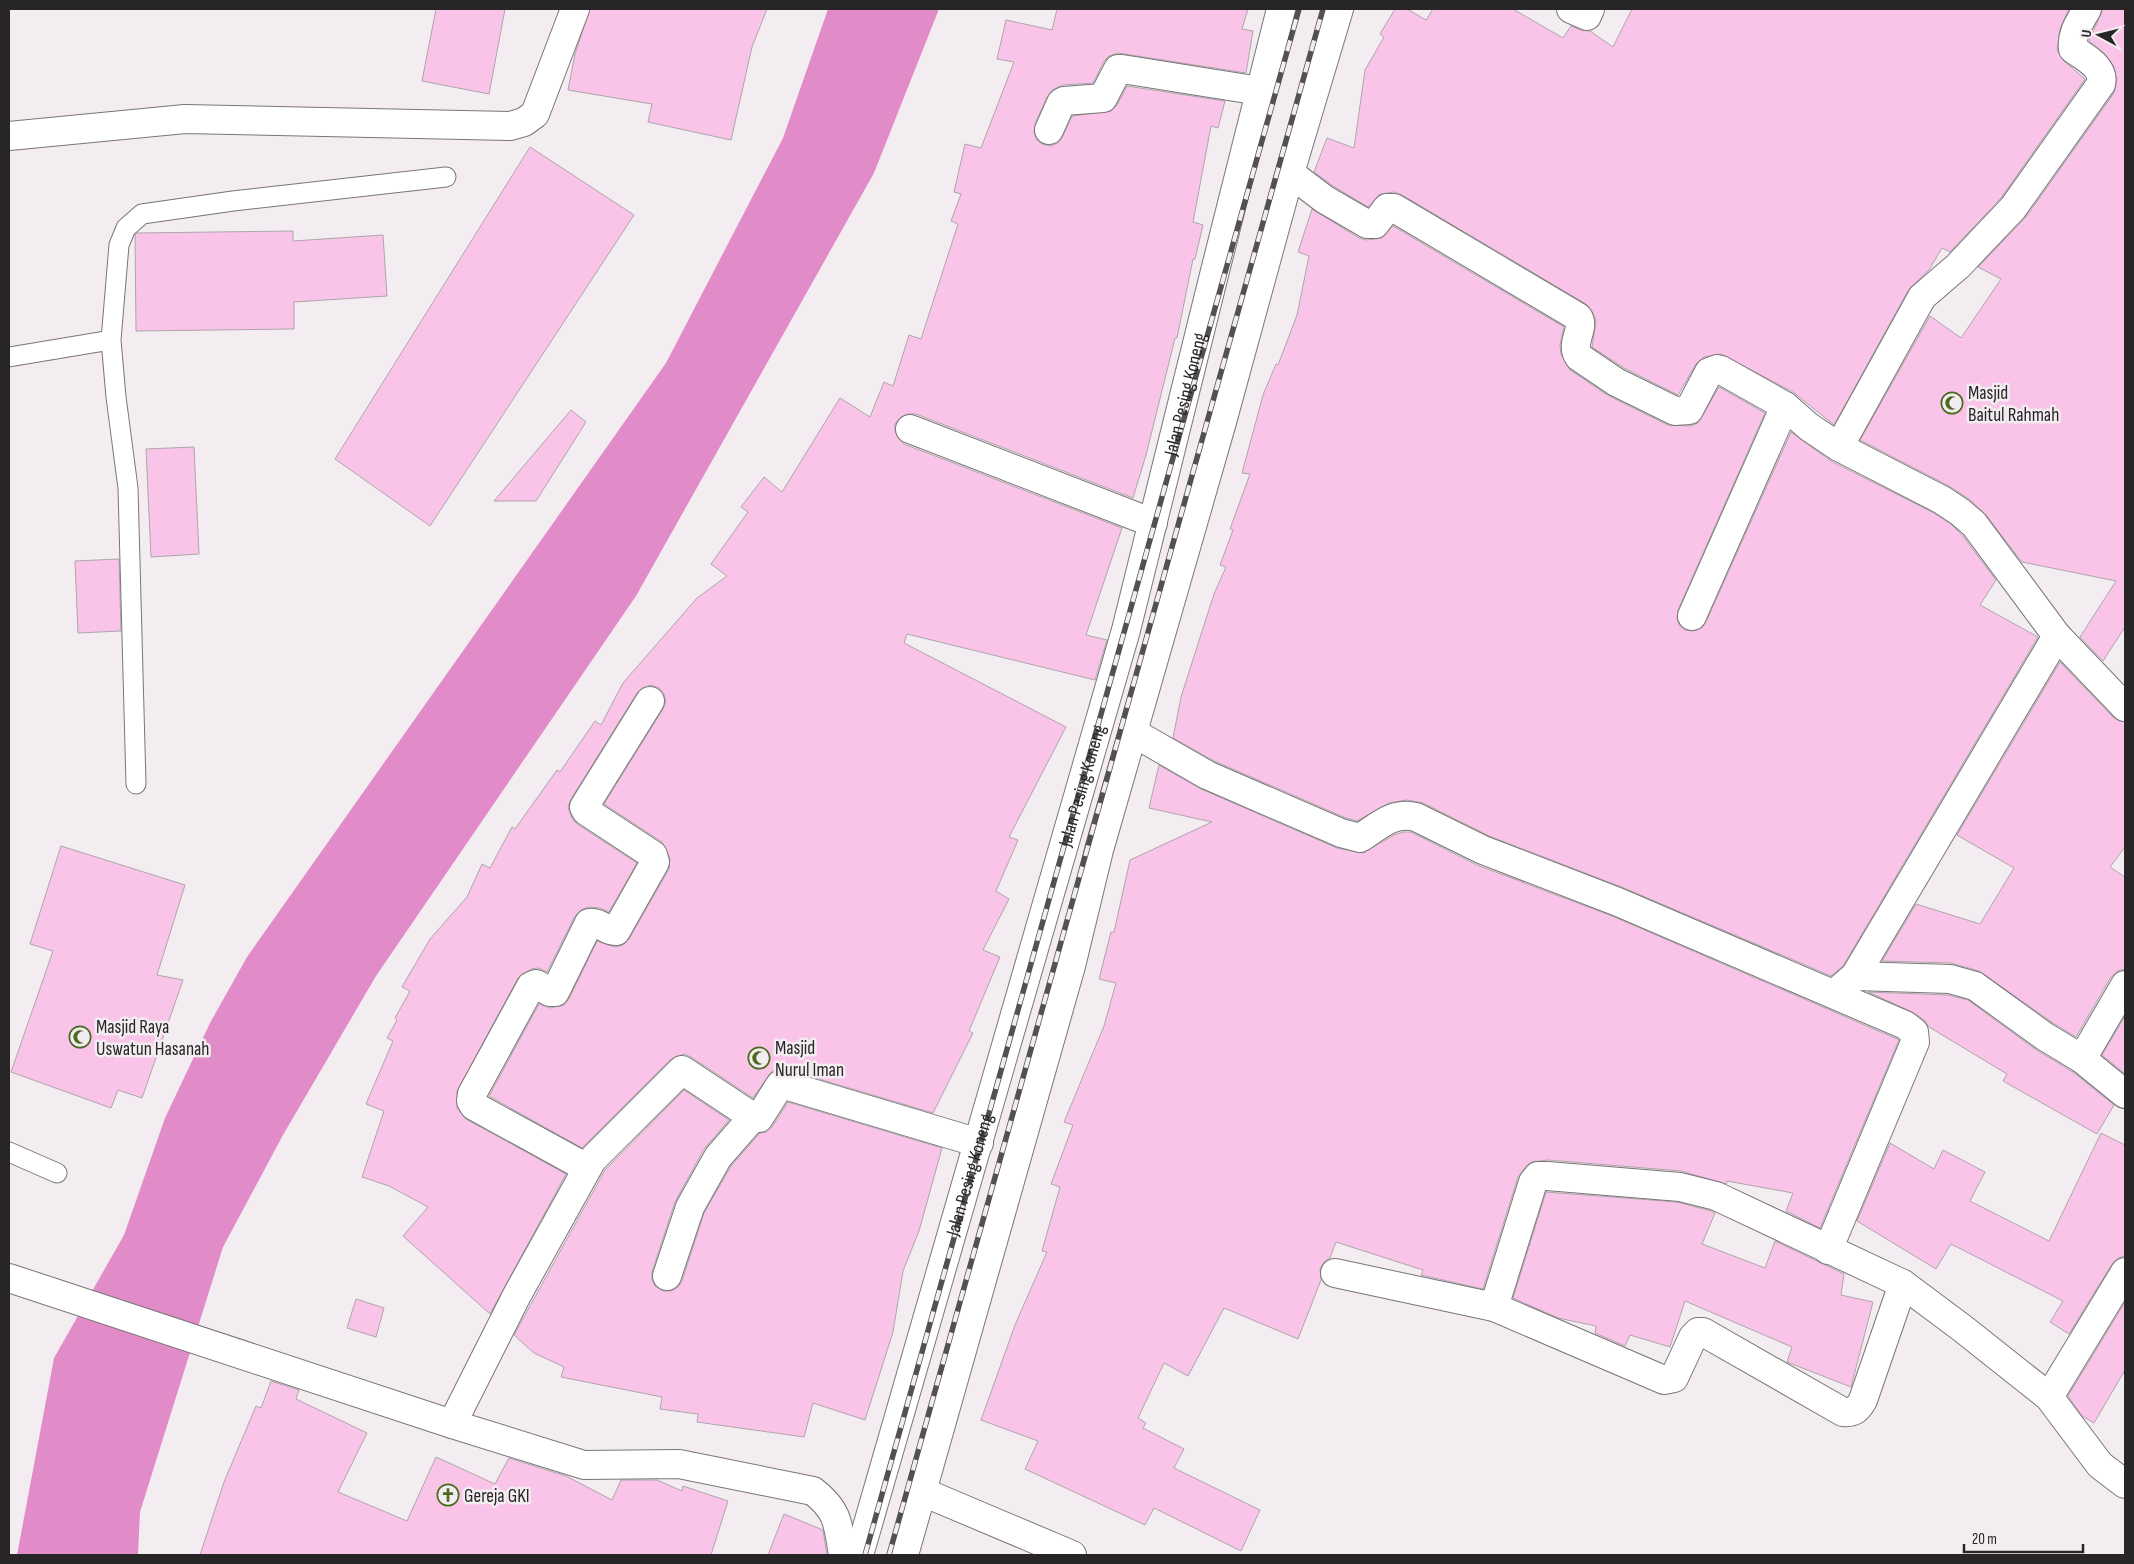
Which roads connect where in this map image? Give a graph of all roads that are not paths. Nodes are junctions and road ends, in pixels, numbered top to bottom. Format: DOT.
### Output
graph roads {
  1 [pos="575,9"];
  2 [pos="1282,9"];
  3 [pos="1339,9"];
  4 [pos="1572,9"];
  5 [pos="1590,9"];
  6 [pos="2087,9"];
  7 [pos="1260,92"];
  8 [pos="1049,130"];
  9 [pos="9,136"];
  10 [pos="1290,173"];
  11 [pos="446,177"];
  12 [pos="111,340"];
  13 [pos="9,357"];
  14 [pos="1785,406"];
  15 [pos="910,428"];
  16 [pos="1840,447"];
  17 [pos="1153,523"];
  18 [pos="1692,616"];
  19 [pos="2057,636"];
  20 [pos="650,701"];
  21 [pos="2125,707"];
  22 [pos="1134,733"];
  23 [pos="136,784"];
  24 [pos="1856,976"];
  25 [pos="2125,985"];
  26 [pos="1834,994"];
  27 [pos="2082,1059"];
  28 [pos="2125,1094"];
  29 [pos="753,1117"];
  30 [pos="979,1143"];
  31 [pos="9,1152"];
  32 [pos="587,1168"];
  33 [pos="57,1173"];
  34 [pos="1828,1250"];
  35 [pos="2125,1272"];
  36 [pos="1334,1273"];
  37 [pos="667,1276"];
  38 [pos="17,1281"];
  39 [pos="1903,1284"];
  40 [pos="1494,1307"];
  41 [pos="2049,1397"];
  42 [pos="452,1424"];
  43 [pos="2125,1484"];
  44 [pos="923,1492"];
  45 [pos="844,1555"];
  46 [pos="859,1555"];
  47 [pos="904,1555"];
  48 [pos="1072,1555"];
  1 -- 9 [label="street"];
  2 -- 7 [label="street, Jalan Pesing Koneng"];
  3 -- 10 [label="street"];
  4 -- 5 [label="street"];
  6 -- 16 [label="street"];
  7 -- 8 [label="street"];
  7 -- 17 [label="street, Jalan Pesing Koneng"];
  10 -- 14 [label="street"];
  10 -- 22 [label="street"];
  11 -- 12 [label="lane"];
  12 -- 13 [label="lane"];
  12 -- 23 [label="lane"];
  14 -- 16 [label="street"];
  14 -- 18 [label="street"];
  15 -- 17 [label="street"];
  16 -- 19 [label="street"];
  17 -- 30 [label="street, Jalan Pesing Koneng"];
  19 -- 21 [label="street"];
  19 -- 24 [label="street"];
  20 -- 32 [label="street"];
  22 -- 26 [label="street"];
  22 -- 44 [label="street"];
  24 -- 26 [label="street"];
  24 -- 27 [label="street"];
  25 -- 27 [label="street"];
  26 -- 34 [label="street"];
  27 -- 28 [label="street"];
  29 -- 30 [label="street"];
  29 -- 32 [label="street"];
  29 -- 37 [label="street"];
  30 -- 46 [label="street, Jalan Pesing Koneng"];
  31 -- 33 [label="lane"];
  32 -- 42 [label="street"];
  34 -- 39 [label="street"];
  34 -- 40 [label="street"];
  35 -- 41 [label="street"];
  36 -- 40 [label="street"];
  38 -- 42 [label="street"];
  39 -- 40 [label="street"];
  39 -- 41 [label="street"];
  41 -- 43 [label="street"];
  42 -- 45 [label="street"];
  44 -- 47 [label="street"];
  44 -- 48 [label="street"];
}
